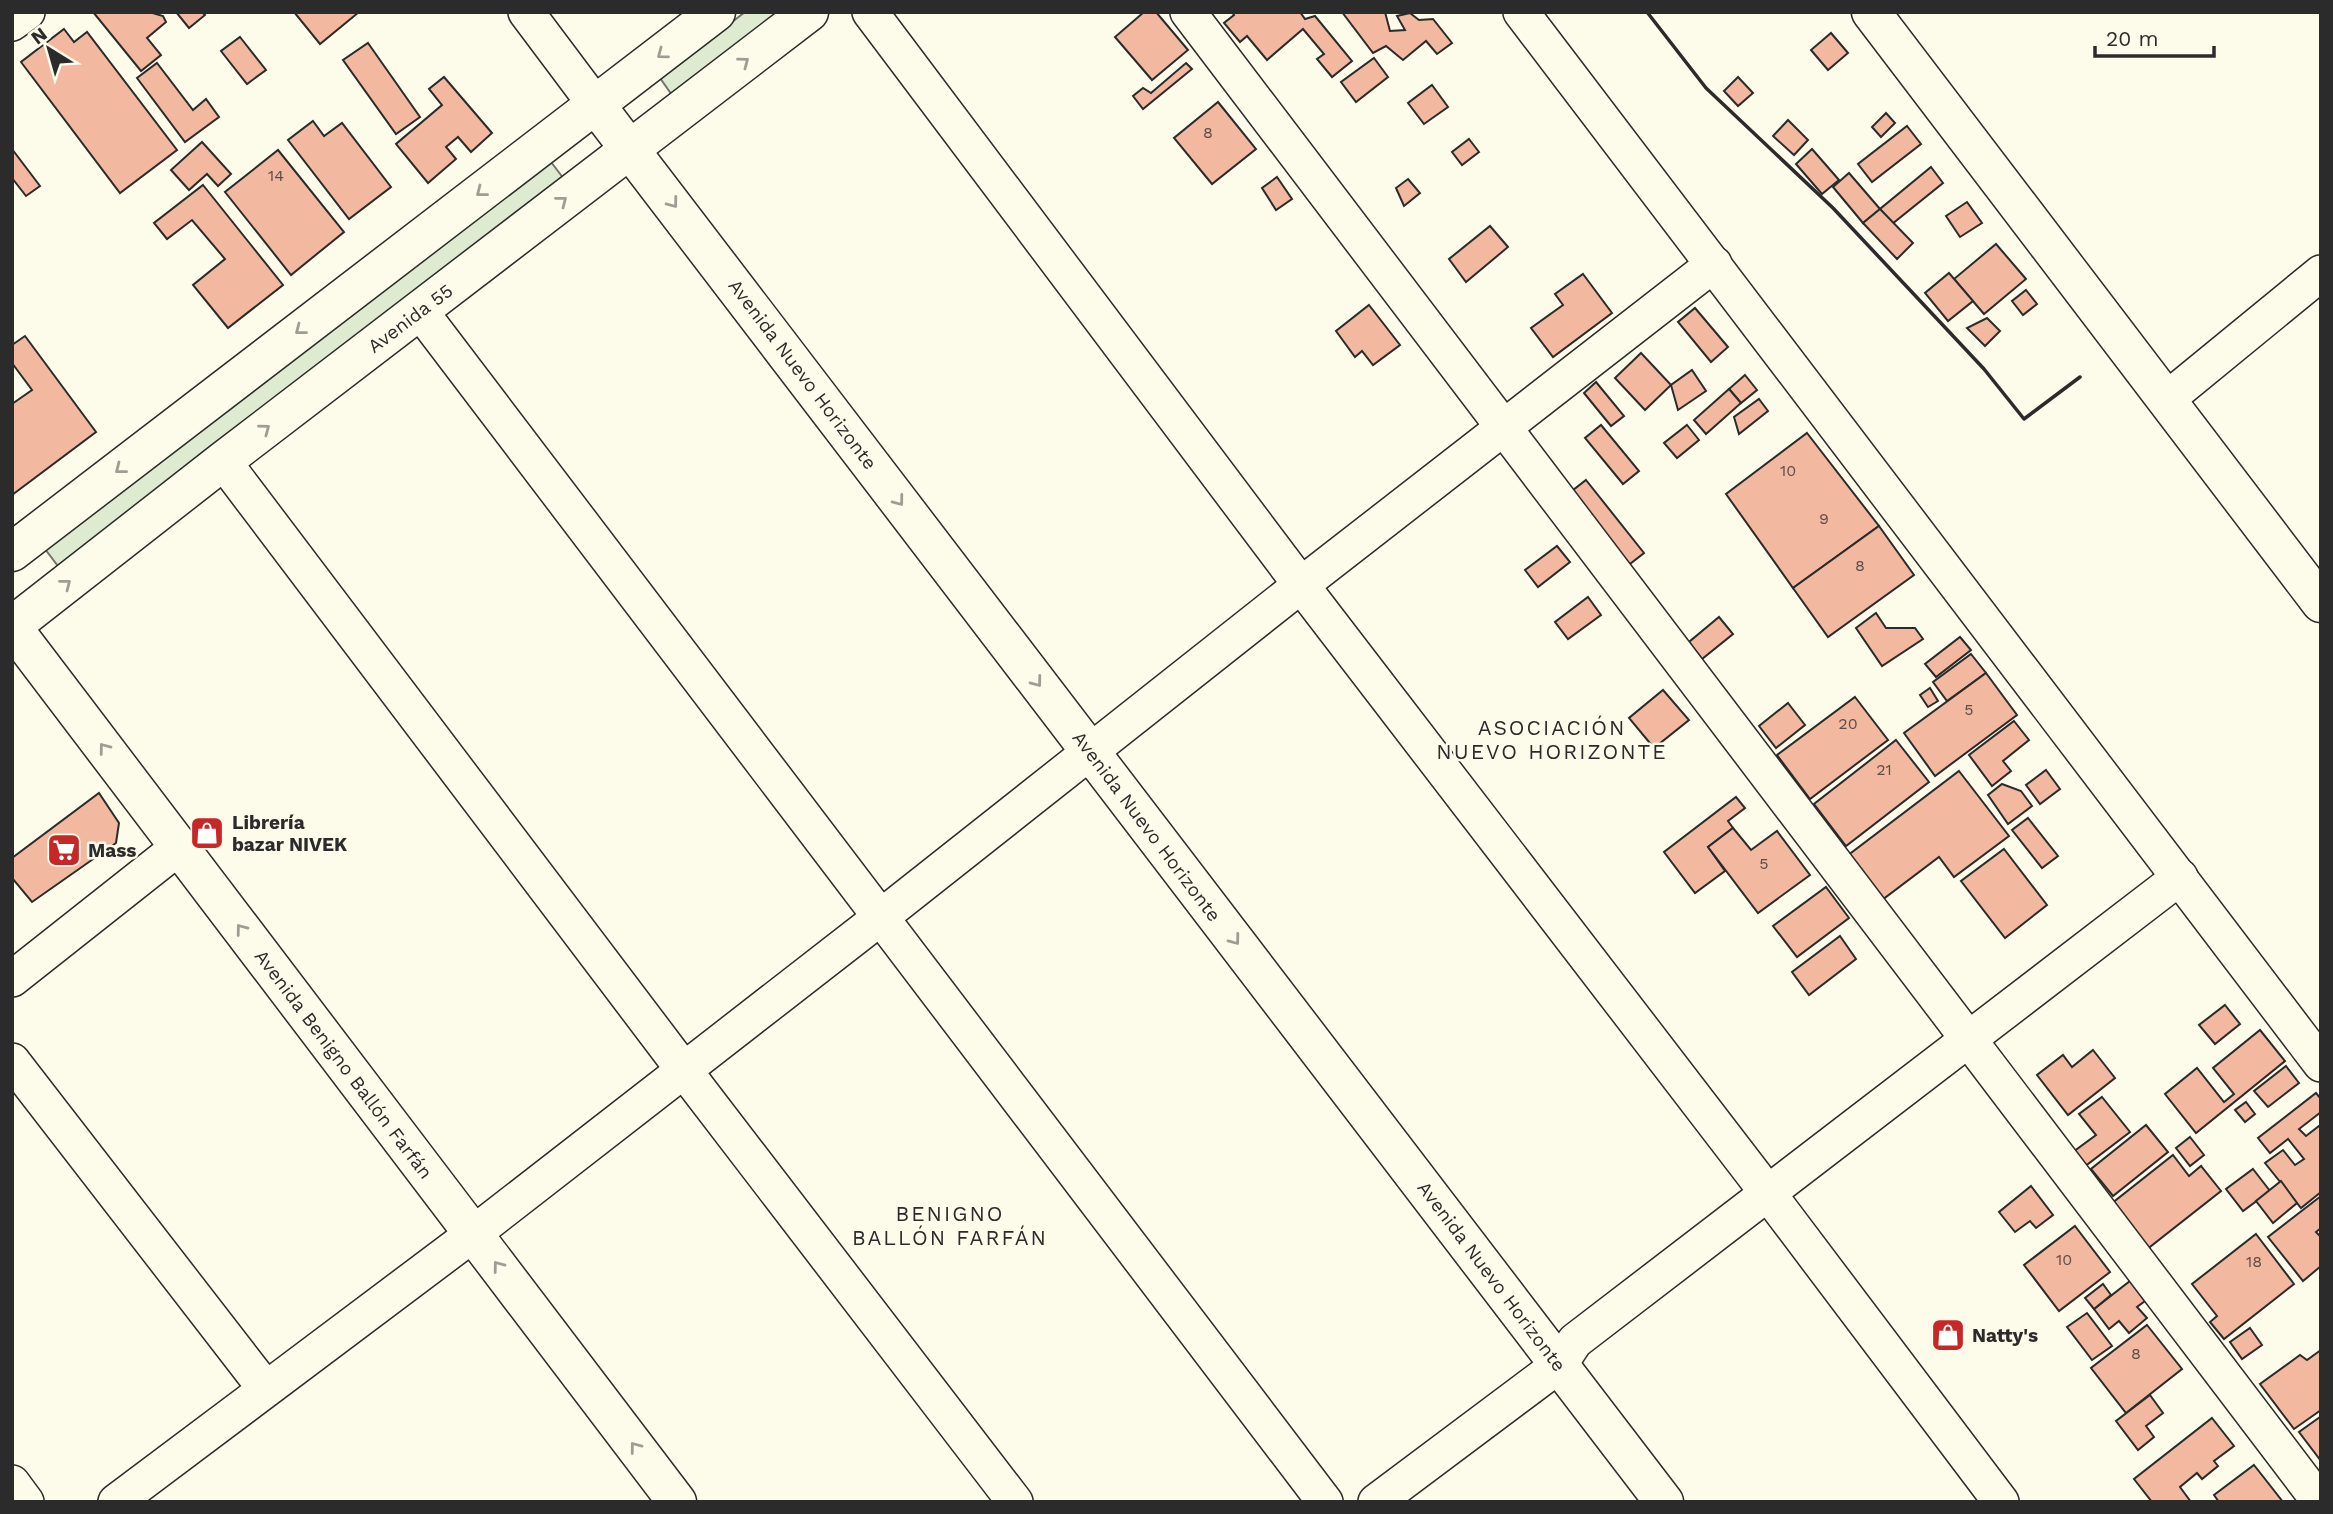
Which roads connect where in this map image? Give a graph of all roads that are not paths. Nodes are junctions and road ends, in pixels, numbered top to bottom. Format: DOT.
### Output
graph roads {
  1 [pos="27,12"];
  2 [pos="526,12"];
  3 [pos="716,12"];
  4 [pos="809,12"];
  5 [pos="870,12"];
  6 [pos="1188,12"];
  7 [pos="1521,12"];
  8 [pos="1871,12"];
  9 [pos="12,23"];
  10 [pos="596,104"];
  11 [pos="631,148"];
  12 [pos="1714,264"];
  13 [pos="2321,273"];
  14 [pos="420,311"];
  15 [pos="2166,400"];
  16 [pos="1505,427"];
  17 [pos="223,461"];
  18 [pos="12,552"];
  19 [pos="1301,585"];
  20 [pos="2321,603"];
  21 [pos="12,626"];
  22 [pos="1090,752"];
  23 [pos="179,847"];
  24 [pos="2180,877"];
  25 [pos="881,917"];
  26 [pos="12,979"];
  27 [pos="1969,1040"];
  28 [pos="12,1061"];
  29 [pos="2321,1064"];
  30 [pos="683,1069"];
  31 [pos="1767,1192"];
  32 [pos="473,1234"];
  33 [pos="1559,1365"];
  34 [pos="265,1388"];
  35 [pos="12,1483"];
  36 [pos="26,1502"];
  37 [pos="116,1502"];
  38 [pos="677,1502"];
  39 [pos="1015,1502"];
  40 [pos="1325,1502"];
  41 [pos="1376,1502"];
  42 [pos="1664,1502"];
  43 [pos="2001,1502"];
  44 [pos="2320,1502"];
  1 -- 9 [label="street"];
  2 -- 10 [label="street"];
  3 -- 10 [label="street, one-way"];
  11 -- 4 [label="street, Avenida 55, one-way"];
  5 -- 19 [label="street"];
  6 -- 16 [label="street"];
  7 -- 12 [label="street"];
  8 -- 15 [label="street"];
  10 -- 11 [label="street, Avenida Nuevo Horizonte"];
  10 -- 18 [label="street, one-way"];
  14 -- 11 [label="street, Avenida 55, one-way"];
  11 -- 22 [label="street, Avenida Nuevo Horizonte, one-way"];
  12 -- 16 [label="street"];
  12 -- 24 [label="street"];
  13 -- 15 [label="street"];
  17 -- 14 [label="street, Avenida 55, one-way"];
  14 -- 25 [label="street"];
  15 -- 20 [label="street"];
  16 -- 19 [label="street"];
  16 -- 27 [label="street"];
  21 -- 17 [label="street, Avenida 55, one-way"];
  17 -- 30 [label="street"];
  19 -- 22 [label="street"];
  19 -- 31 [label="street"];
  23 -- 21 [label="street, Avenida Benigno Ballón Farfán, one-way"];
  22 -- 25 [label="street"];
  22 -- 33 [label="street, Avenida Nuevo Horizonte, one-way"];
  23 -- 26 [label="street"];
  32 -- 23 [label="street, Avenida Benigno Ballón Farfán, one-way"];
  24 -- 27 [label="street"];
  24 -- 29 [label="street"];
  25 -- 30 [label="street"];
  25 -- 40 [label="street"];
  27 -- 31 [label="street"];
  27 -- 44 [label="street"];
  28 -- 34 [label="street"];
  30 -- 32 [label="street"];
  30 -- 39 [label="street"];
  31 -- 33 [label="street"];
  31 -- 43 [label="street"];
  32 -- 34 [label="street"];
  38 -- 32 [label="street, Avenida Benigno Ballón Farfán, one-way"];
  33 -- 41 [label="street"];
  33 -- 42 [label="street, Avenida Nuevo Horizonte"];
  34 -- 37 [label="street"];
  35 -- 36 [label="street"];
}
